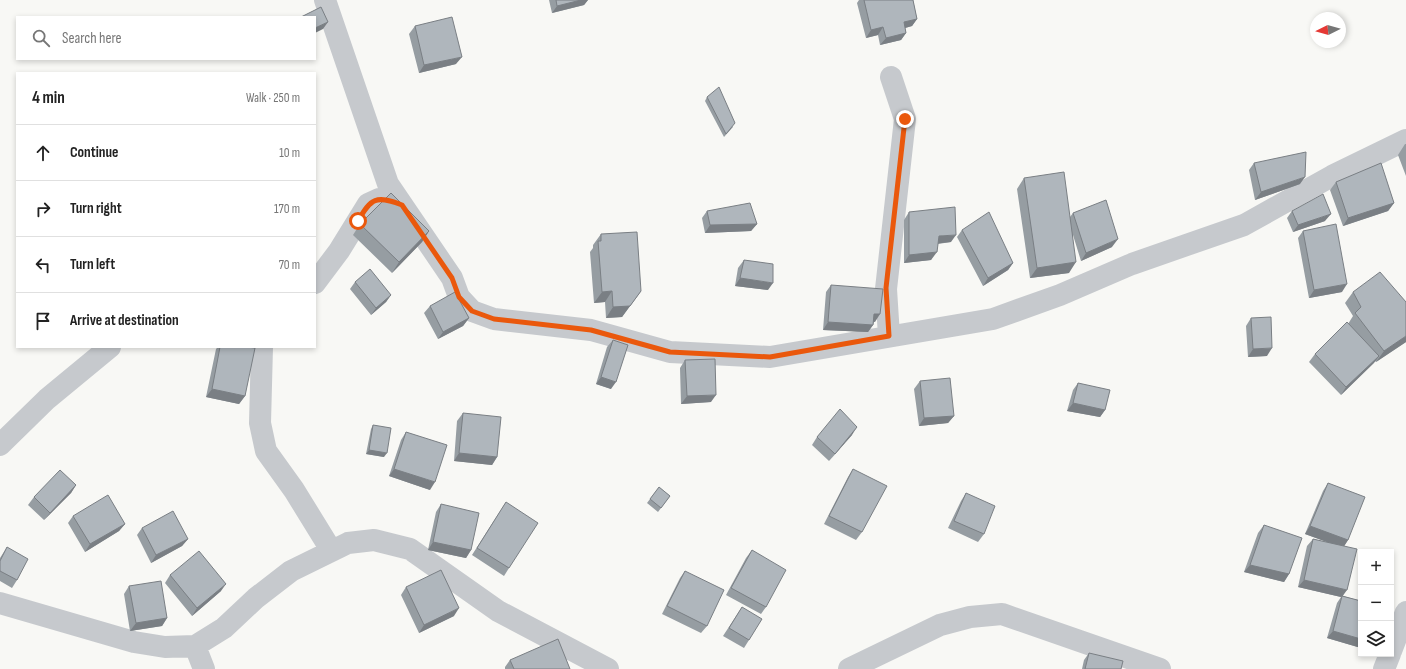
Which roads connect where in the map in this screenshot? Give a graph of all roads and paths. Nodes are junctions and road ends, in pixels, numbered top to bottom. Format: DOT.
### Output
graph roads {
  1 [pos="325,0"];
  2 [pos="891,76"];
  3 [pos="1406,140"];
  4 [pos="402,205"];
  5 [pos="316,282"];
  6 [pos="889,336"];
  7 [pos="109,348"];
  8 [pos="262,348"];
  9 [pos="0,445"];
  10 [pos="331,550"];
  11 [pos="0,603"];
  12 [pos="1406,612"];
  13 [pos="1394,643"];
  14 [pos="195,646"];
  15 [pos="1389,657"];
  16 [pos="602,668"];
  17 [pos="204,669"];
  18 [pos="849,669"];
  19 [pos="1160,669"];
  20 [pos="1384,669"];
  1 -- 4 [label="street"];
  2 -- 6 [label="street"];
  3 -- 6 [label="street"];
  4 -- 5 [label="street"];
  4 -- 6 [label="street"];
  7 -- 9 [label="street"];
  8 -- 10 [label="street"];
  10 -- 14 [label="street"];
  10 -- 16 [label="street"];
  11 -- 14 [label="street"];
  12 -- 13 [label="street"];
  14 -- 17 [label="street"];
  15 -- 20 [label="street"];
  18 -- 19 [label="street"];
}
